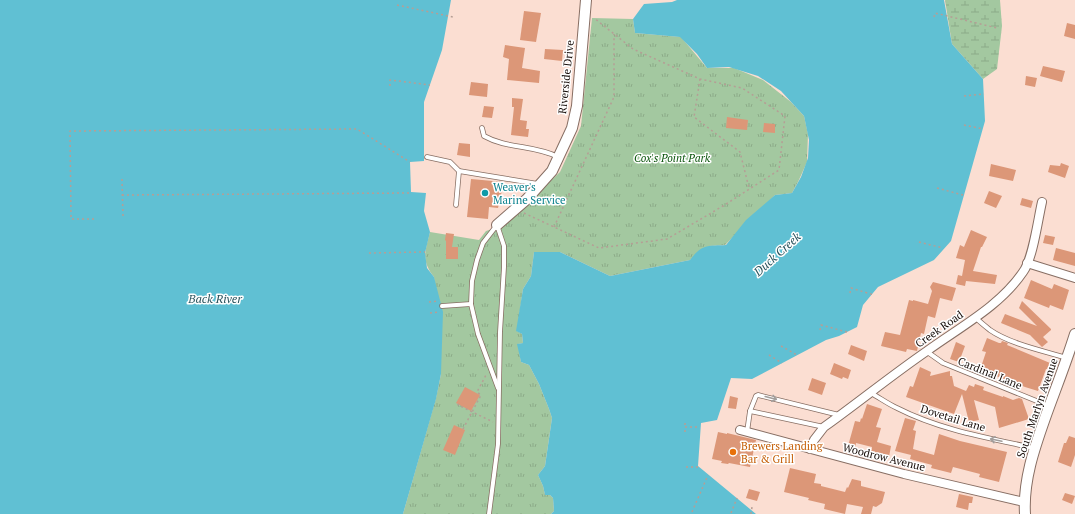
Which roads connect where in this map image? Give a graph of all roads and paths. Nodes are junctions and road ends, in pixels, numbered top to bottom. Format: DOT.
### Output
graph roads {
  1 [pos="397,5"];
  2 [pos="585,5"];
  3 [pos="453,17"];
  4 [pos="934,17"];
  5 [pos="997,28"];
  6 [pos="614,34"];
  7 [pos="700,79"];
  8 [pos="430,85"];
  9 [pos="390,86"];
  10 [pos="984,94"];
  11 [pos="964,96"];
  12 [pos="964,125"];
  13 [pos="482,128"];
  14 [pos="983,129"];
  15 [pos="427,157"];
  16 [pos="558,158"];
  17 [pos="410,162"];
  18 [pos="459,171"];
  19 [pos="122,178"];
  20 [pos="541,185"];
  21 [pos="937,188"];
  22 [pos="749,189"];
  23 [pos="410,192"];
  24 [pos="122,195"];
  25 [pos="963,196"];
  26 [pos="1042,202"];
  27 [pos="456,205"];
  28 [pos="516,209"];
  29 [pos="123,216"];
  30 [pos="94,219"];
  31 [pos="497,225"];
  32 [pos="554,227"];
  33 [pos="919,242"];
  34 [pos="943,248"];
  35 [pos="425,252"];
  36 [pos="369,253"];
  37 [pos="1027,263"];
  38 [pos="1075,278"];
  39 [pos="850,293"];
  40 [pos="874,295"];
  41 [pos="440,300"];
  42 [pos="429,302"];
  43 [pos="471,304"];
  44 [pos="442,306"];
  45 [pos="443,312"];
  46 [pos="430,313"];
  47 [pos="975,317"];
  48 [pos="820,330"];
  49 [pos="846,332"];
  50 [pos="1075,334"];
  51 [pos="781,346"];
  52 [pos="926,351"];
  53 [pos="769,355"];
  54 [pos="797,355"];
  55 [pos="1067,358"];
  56 [pos="782,363"];
  57 [pos="490,368"];
  58 [pos="499,392"];
  59 [pos="871,393"];
  60 [pos="459,404"];
  61 [pos="1049,406"];
  62 [pos="750,410"];
  63 [pos="472,412"];
  64 [pos="841,415"];
  65 [pos="685,423"];
  66 [pos="691,423"];
  67 [pos="499,424"];
  68 [pos="685,427"];
  69 [pos="691,427"];
  70 [pos="698,427"];
  71 [pos="824,427"];
  72 [pos="463,429"];
  73 [pos="743,431"];
  74 [pos="685,432"];
  75 [pos="1034,448"];
  76 [pos="810,449"];
  77 [pos="686,467"];
  78 [pos="698,467"];
  79 [pos="708,475"];
  80 [pos="737,498"];
  81 [pos="1024,502"];
  82 [pos="752,507"];
  83 [pos="692,512"];
  84 [pos="731,513"];
  85 [pos="489,514"];
  86 [pos="751,514"];
  87 [pos="1025,514"];
  1 -- 3 [label="path"];
  2 -- 6 [label="path"];
  2 -- 16 [label="street, Riverside Drive"];
  4 -- 5 [label="path"];
  6 -- 7 [label="path"];
  6 -- 32 [label="path"];
  7 -- 22 [label="path"];
  7 -- 22 [label="path"];
  8 -- 9 [label="path"];
  10 -- 11 [label="path"];
  12 -- 14 [label="path"];
  13 -- 16 [label="lane"];
  15 -- 18 [label="lane"];
  16 -- 20 [label="street, Riverside Drive"];
  17 -- 30 [label="path"];
  18 -- 20 [label="lane"];
  18 -- 27 [label="lane"];
  19 -- 24 [label="path"];
  20 -- 28 [label="street, Riverside Drive"];
  21 -- 25 [label="path"];
  22 -- 32 [label="path"];
  23 -- 24 [label="path"];
  24 -- 29 [label="path"];
  26 -- 37 [label="street, Creek Road"];
  28 -- 31 [label="street, Riverside Drive"];
  28 -- 32 [label="path"];
  31 -- 43 [label="lane"];
  31 -- 58 [label="lane"];
  33 -- 34 [label="path"];
  35 -- 36 [label="path"];
  37 -- 38 [label="street"];
  37 -- 47 [label="street, Creek Road"];
  39 -- 40 [label="path"];
  41 -- 42 [label="path"];
  43 -- 44 [label="lane"];
  43 -- 57 [label="lane"];
  45 -- 46 [label="path"];
  47 -- 52 [label="street, Creek Road"];
  47 -- 55 [label="lane"];
  48 -- 49 [label="path"];
  50 -- 55 [label="street, South Marlyn Avenue"];
  51 -- 54 [label="path"];
  52 -- 59 [label="street, Creek Road"];
  52 -- 61 [label="lane, Cardinal Lane"];
  53 -- 56 [label="path"];
  55 -- 61 [label="street, South Marlyn Avenue"];
  57 -- 58 [label="lane"];
  57 -- 63 [label="path"];
  58 -- 67 [label="lane"];
  59 -- 64 [label="street, Creek Road"];
  75 -- 59 [label="lane, Dovetail Lane, one-way"];
  60 -- 63 [label="path"];
  61 -- 75 [label="street, South Marlyn Avenue"];
  62 -- 64 [label="lane, one-way"];
  62 -- 71 [label="lane"];
  62 -- 73 [label="lane"];
  63 -- 67 [label="path"];
  63 -- 72 [label="path"];
  64 -- 71 [label="street, Creek Road"];
  65 -- 68 [label="path"];
  66 -- 69 [label="path"];
  67 -- 85 [label="lane"];
  68 -- 69 [label="path"];
  68 -- 74 [label="path"];
  69 -- 70 [label="path"];
  71 -- 76 [label="street, Creek Road"];
  73 -- 76 [label="street, Woodrow Avenue"];
  75 -- 81 [label="street, South Marlyn Avenue"];
  76 -- 81 [label="street, Woodrow Avenue"];
  77 -- 78 [label="path"];
  79 -- 83 [label="path"];
  80 -- 84 [label="path"];
  81 -- 87 [label="street, South Marlyn Avenue"];
  82 -- 86 [label="path"];
}
